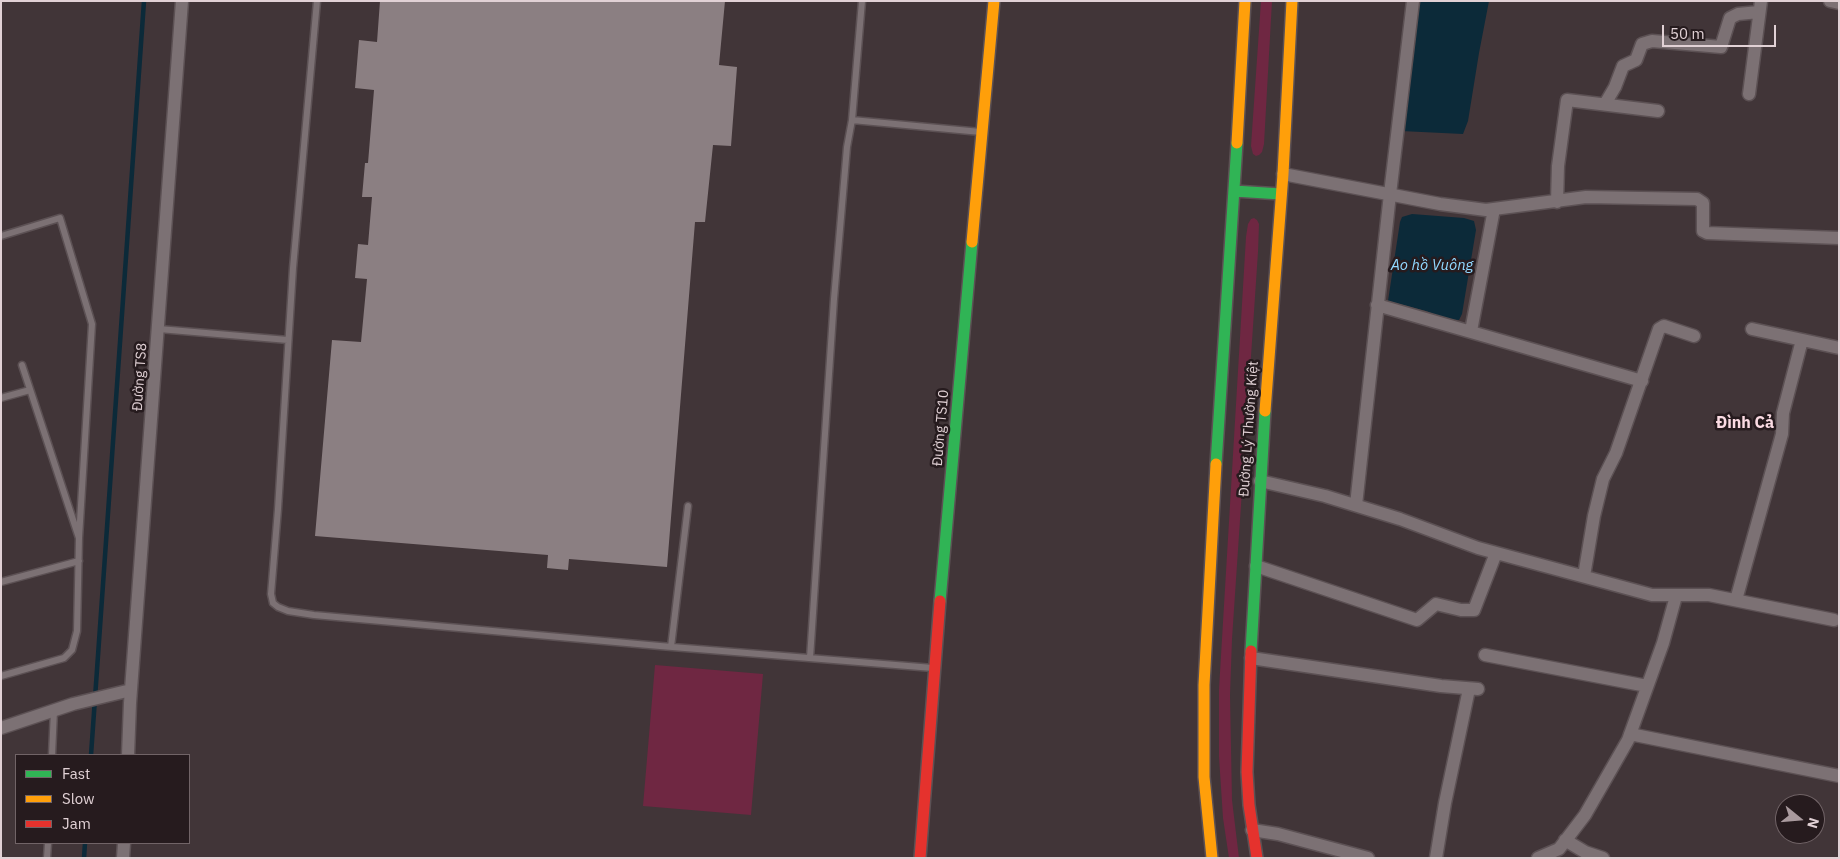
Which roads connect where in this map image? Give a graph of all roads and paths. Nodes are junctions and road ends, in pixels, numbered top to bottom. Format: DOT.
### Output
graph roads {
  1 [pos="182,1"];
  2 [pos="317,1"];
  3 [pos="862,1"];
  4 [pos="994,1"];
  5 [pos="1245,1"];
  6 [pos="1292,1"];
  7 [pos="1413,1"];
  8 [pos="1830,1"];
  9 [pos="1839,3"];
  10 [pos="1760,7"];
  11 [pos="1750,94"];
  12 [pos="1605,104"];
  13 [pos="1658,111"];
  14 [pos="852,120"];
  15 [pos="982,132"];
  16 [pos="1283,174"];
  17 [pos="1234,191"];
  18 [pos="1281,194"];
  19 [pos="1390,194"];
  20 [pos="1556,202"];
  21 [pos="1494,209"];
  22 [pos="1,236"];
  23 [pos="1839,238"];
  24 [pos="1378,305"];
  25 [pos="159,329"];
  26 [pos="1752,329"];
  27 [pos="1471,331"];
  28 [pos="1694,336"];
  29 [pos="288,340"];
  30 [pos="1802,340"];
  31 [pos="1839,348"];
  32 [pos="22,365"];
  33 [pos="1642,381"];
  34 [pos="30,390"];
  35 [pos="1,398"];
  36 [pos="1260,480"];
  37 [pos="688,506"];
  38 [pos="1356,506"];
  39 [pos="79,538"];
  40 [pos="1496,552"];
  41 [pos="79,562"];
  42 [pos="1256,566"];
  43 [pos="1584,576"];
  44 [pos="1,582"];
  45 [pos="1676,596"];
  46 [pos="1736,600"];
  47 [pos="1834,620"];
  48 [pos="671,647"];
  49 [pos="1485,655"];
  50 [pos="810,658"];
  51 [pos="1250,658"];
  52 [pos="934,668"];
  53 [pos="1,676"];
  54 [pos="1647,686"];
  55 [pos="131,690"];
  56 [pos="54,710"];
  57 [pos="1,728"];
  58 [pos="1630,734"];
  59 [pos="52,754"];
  60 [pos="128,754"];
  61 [pos="1839,776"];
  62 [pos="1252,830"];
  63 [pos="1564,840"];
  64 [pos="48,844"];
  65 [pos="124,844"];
  66 [pos="47,858"];
  67 [pos="123,858"];
  68 [pos="920,858"];
  69 [pos="1212,858"];
  70 [pos="1257,858"];
  71 [pos="1368,858"];
  72 [pos="1436,858"];
  73 [pos="1538,858"];
  74 [pos="1602,858"];
  1 -- 25 [label="street, Đường TS8"];
  2 -- 29 [label="lane"];
  3 -- 14 [label="lane"];
  4 -- 15 [label="main road, Đường TS10"];
  5 -- 17 [label="main road"];
  6 -- 16 [label="main road, Đường Lý Thường Kiệt"];
  7 -- 19 [label="street"];
  8 -- 9 [label="street"];
  10 -- 11 [label="street"];
  10 -- 12 [label="street"];
  12 -- 13 [label="street"];
  12 -- 20 [label="street"];
  14 -- 15 [label="lane"];
  14 -- 50 [label="lane"];
  15 -- 52 [label="main road, Đường TS10"];
  16 -- 18 [label="main road, Đường Lý Thường Kiệt"];
  16 -- 19 [label="street"];
  17 -- 18 [label="main road"];
  17 -- 69 [label="main road"];
  18 -- 36 [label="main road, Đường Lý Thường Kiệt"];
  19 -- 21 [label="street"];
  19 -- 24 [label="street"];
  20 -- 21 [label="street"];
  20 -- 23 [label="street"];
  21 -- 27 [label="street"];
  22 -- 39 [label="lane"];
  24 -- 27 [label="street"];
  24 -- 38 [label="street"];
  25 -- 29 [label="lane"];
  25 -- 55 [label="street, Đường TS8"];
  26 -- 30 [label="street"];
  27 -- 33 [label="street"];
  28 -- 33 [label="street"];
  29 -- 48 [label="lane"];
  30 -- 31 [label="street"];
  30 -- 46 [label="street"];
  32 -- 34 [label="lane"];
  33 -- 43 [label="street"];
  34 -- 35 [label="lane"];
  34 -- 39 [label="lane"];
  36 -- 38 [label="street"];
  36 -- 42 [label="main road, Đường Lý Thường Kiệt"];
  37 -- 48 [label="lane"];
  38 -- 40 [label="street"];
  39 -- 41 [label="lane"];
  40 -- 42 [label="street"];
  40 -- 43 [label="street"];
  41 -- 44 [label="lane"];
  41 -- 53 [label="lane"];
  42 -- 51 [label="main road, Đường Lý Thường Kiệt"];
  43 -- 45 [label="street"];
  45 -- 46 [label="street"];
  45 -- 54 [label="street"];
  46 -- 47 [label="street"];
  48 -- 50 [label="lane"];
  49 -- 54 [label="street"];
  50 -- 52 [label="lane"];
  51 -- 62 [label="main road, Đường Lý Thường Kiệt"];
  51 -- 72 [label="street"];
  52 -- 68 [label="main road, Đường TS10"];
  54 -- 58 [label="street"];
  55 -- 56 [label="street"];
  55 -- 60 [label="street, Đường TS8"];
  56 -- 57 [label="street"];
  56 -- 59 [label="lane"];
  58 -- 61 [label="street"];
  58 -- 63 [label="street"];
  62 -- 70 [label="main road, Đường Lý Thường Kiệt"];
  62 -- 71 [label="street"];
  63 -- 73 [label="street"];
  63 -- 74 [label="street"];
  64 -- 66 [label="lane"];
  65 -- 67 [label="street"];
}
